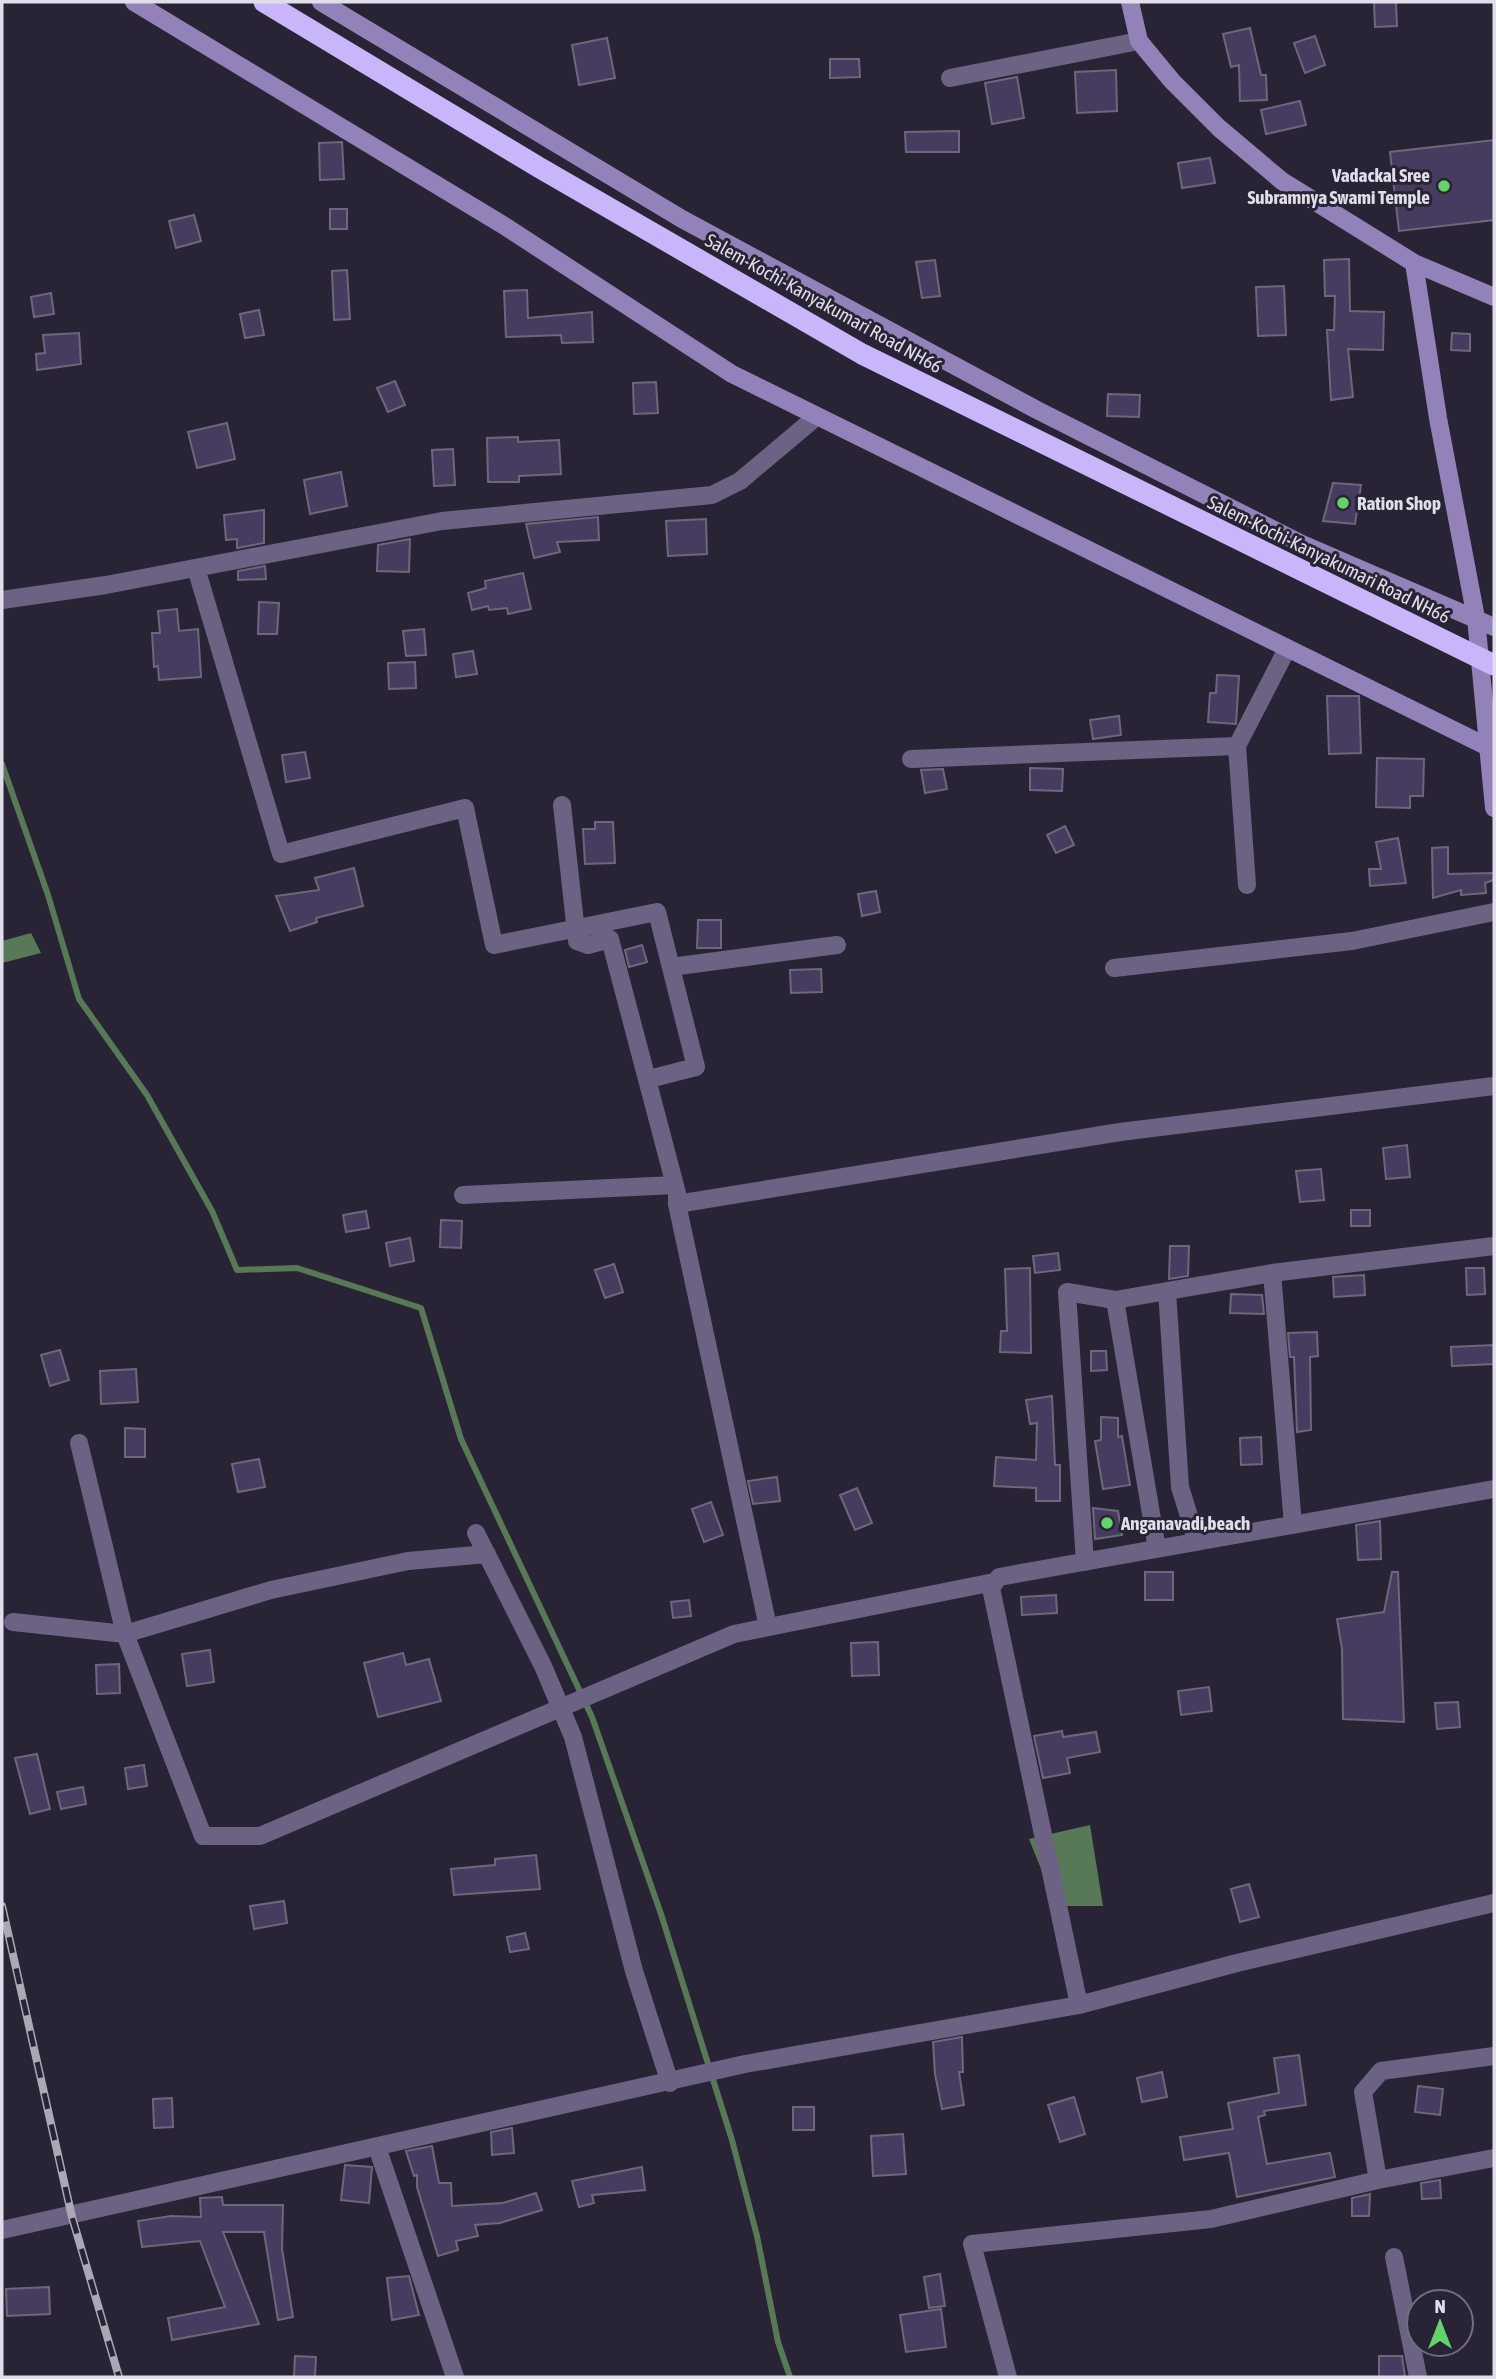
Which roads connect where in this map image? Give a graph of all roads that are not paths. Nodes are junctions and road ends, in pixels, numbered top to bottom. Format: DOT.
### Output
graph roads {
  1 [pos="134,2"];
  2 [pos="264,2"];
  3 [pos="321,2"];
  4 [pos="1130,2"];
  5 [pos="1139,41"];
  6 [pos="950,78"];
  7 [pos="1414,263"];
  8 [pos="1494,297"];
  9 [pos="816,417"];
  10 [pos="196,568"];
  11 [pos="2,600"];
  12 [pos="1476,618"];
  13 [pos="1494,627"];
  14 [pos="1287,649"];
  15 [pos="1494,665"];
  16 [pos="1237,746"];
  17 [pos="1491,748"];
  18 [pos="911,759"];
  19 [pos="562,804"];
  20 [pos="1494,808"];
  21 [pos="1247,885"];
  22 [pos="1494,912"];
  23 [pos="575,928"];
  24 [pos="837,945"];
  25 [pos="671,967"];
  26 [pos="1114,968"];
  27 [pos="649,1079"];
  28 [pos="1494,1086"];
  29 [pos="675,1185"];
  30 [pos="463,1195"];
  31 [pos="677,1205"];
  32 [pos="1494,1246"];
  33 [pos="1272,1273"];
  34 [pos="1167,1291"];
  35 [pos="1115,1300"];
  36 [pos="79,1443"];
  37 [pos="1494,1489"];
  38 [pos="1293,1525"];
  39 [pos="476,1533"];
  40 [pos="1197,1542"];
  41 [pos="1157,1549"];
  42 [pos="487,1554"];
  43 [pos="1085,1562"];
  44 [pos="993,1582"];
  45 [pos="13,1622"];
  46 [pos="768,1627"];
  47 [pos="125,1634"];
  48 [pos="561,1709"];
  49 [pos="1494,1903"];
  50 [pos="1079,2005"];
  51 [pos="1494,2056"];
  52 [pos="670,2083"];
  53 [pos="377,2147"];
  54 [pos="1494,2158"];
  55 [pos="1378,2180"];
  56 [pos="2,2230"];
  57 [pos="1394,2257"];
  58 [pos="455,2377"];
  59 [pos="1008,2377"];
  60 [pos="1418,2377"];
  1 -- 9 [label="street"];
  2 -- 15 [label="highway, Salem-Kochi-Kanyakumari Road NH66, bridge"];
  3 -- 12 [label="street"];
  4 -- 5 [label="street"];
  5 -- 6 [label="street"];
  5 -- 7 [label="street"];
  7 -- 8 [label="street"];
  7 -- 12 [label="street"];
  9 -- 10 [label="street"];
  9 -- 14 [label="street"];
  10 -- 11 [label="street"];
  10 -- 23 [label="street"];
  12 -- 13 [label="street"];
  12 -- 17 [label="street"];
  14 -- 16 [label="street"];
  14 -- 17 [label="street"];
  16 -- 18 [label="street"];
  16 -- 21 [label="street"];
  17 -- 20 [label="street"];
  19 -- 23 [label="street"];
  22 -- 26 [label="street"];
  23 -- 25 [label="street"];
  23 -- 27 [label="street"];
  24 -- 25 [label="street"];
  25 -- 27 [label="street"];
  27 -- 29 [label="street"];
  28 -- 31 [label="street"];
  29 -- 30 [label="street"];
  29 -- 31 [label="street"];
  31 -- 46 [label="street"];
  32 -- 33 [label="street"];
  33 -- 34 [label="street"];
  33 -- 38 [label="street"];
  34 -- 35 [label="street"];
  34 -- 40 [label="street"];
  35 -- 41 [label="street"];
  35 -- 43 [label="street"];
  36 -- 47 [label="street"];
  37 -- 38 [label="street"];
  38 -- 40 [label="street"];
  39 -- 42 [label="street"];
  40 -- 41 [label="street"];
  41 -- 43 [label="street"];
  42 -- 47 [label="street"];
  42 -- 48 [label="street"];
  43 -- 44 [label="street"];
  44 -- 46 [label="street"];
  44 -- 50 [label="street"];
  45 -- 47 [label="street"];
  46 -- 48 [label="street"];
  47 -- 48 [label="street"];
  48 -- 52 [label="street"];
  49 -- 50 [label="street"];
  50 -- 52 [label="street"];
  51 -- 55 [label="street"];
  52 -- 53 [label="street"];
  53 -- 56 [label="street"];
  53 -- 58 [label="street"];
  54 -- 55 [label="street"];
  55 -- 59 [label="street"];
  57 -- 60 [label="street"];
}
